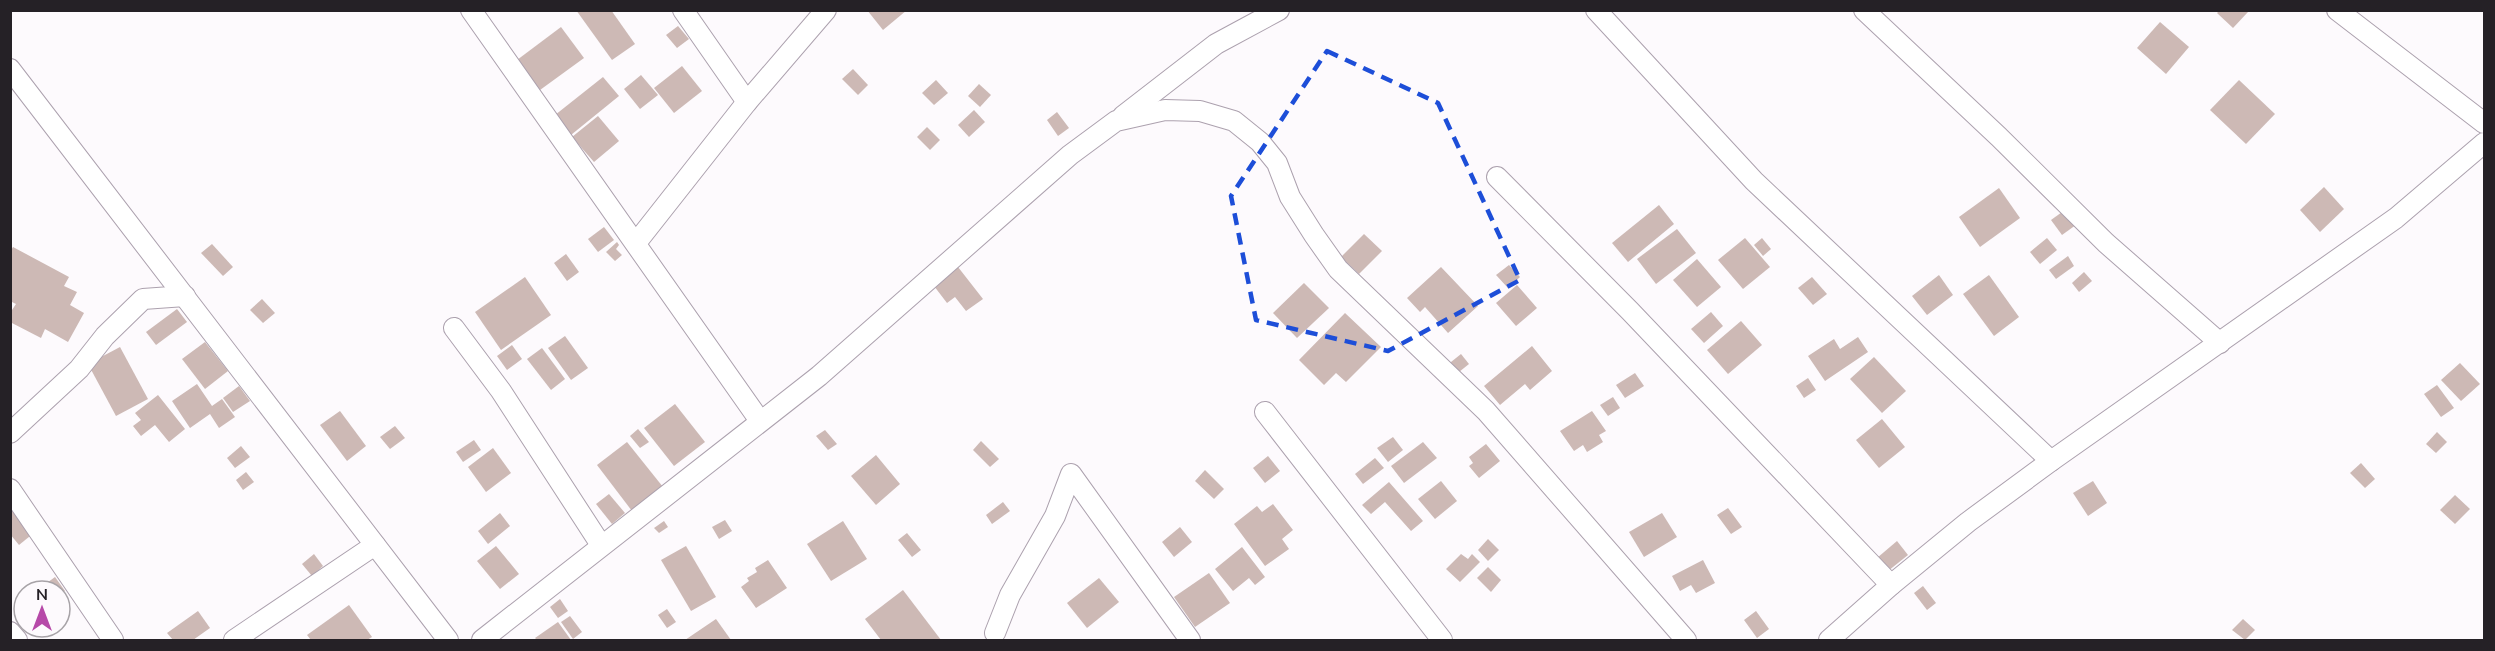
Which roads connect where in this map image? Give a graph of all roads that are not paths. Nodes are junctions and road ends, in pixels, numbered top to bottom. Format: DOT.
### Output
graph roads {
  1 [pos="471,10"];
  2 [pos="683,10"];
  3 [pos="825,10"];
  4 [pos="1279,10"];
  5 [pos="1596,10"];
  6 [pos="1864,10"];
  7 [pos="2337,10"];
  8 [pos="10,69"];
  9 [pos="747,102"];
  10 [pos="1116,121"];
  11 [pos="2484,123"];
  12 [pos="2484,143"];
  13 [pos="1497,177"];
  14 [pos="636,243"];
  15 [pos="185,296"];
  16 [pos="454,328"];
  17 [pos="2220,343"];
  18 [pos="1265,412"];
  19 [pos="760,422"];
  20 [pos="10,433"];
  21 [pos="2050,461"];
  22 [pos="10,489"];
  23 [pos="375,545"];
  24 [pos="601,545"];
  25 [pos="1891,585"];
  26 [pos="10,632"];
  27 [pos="995,633"];
  28 [pos="17,640"];
  29 [pos="113,640"];
  30 [pos="234,640"];
  31 [pos="448,640"];
  32 [pos="482,640"];
  33 [pos="1190,640"];
  34 [pos="1442,640"];
  35 [pos="1686,640"];
  36 [pos="1829,640"];
  1 -- 14 [label="street"];
  2 -- 9 [label="street"];
  3 -- 9 [label="street"];
  4 -- 10 [label="street"];
  5 -- 21 [label="street"];
  6 -- 17 [label="street"];
  7 -- 11 [label="street"];
  8 -- 15 [label="street"];
  9 -- 14 [label="street"];
  10 -- 19 [label="street"];
  10 -- 35 [label="street"];
  12 -- 17 [label="street"];
  13 -- 25 [label="street"];
  14 -- 19 [label="street"];
  15 -- 20 [label="street"];
  15 -- 23 [label="street"];
  16 -- 24 [label="street"];
  17 -- 21 [label="street"];
  18 -- 34 [label="street"];
  19 -- 24 [label="street"];
  21 -- 25 [label="street"];
  22 -- 29 [label="street"];
  23 -- 30 [label="street"];
  23 -- 31 [label="street"];
  24 -- 32 [label="street"];
  25 -- 36 [label="street"];
  26 -- 28 [label="street"];
  27 -- 33 [label="street"];
}
